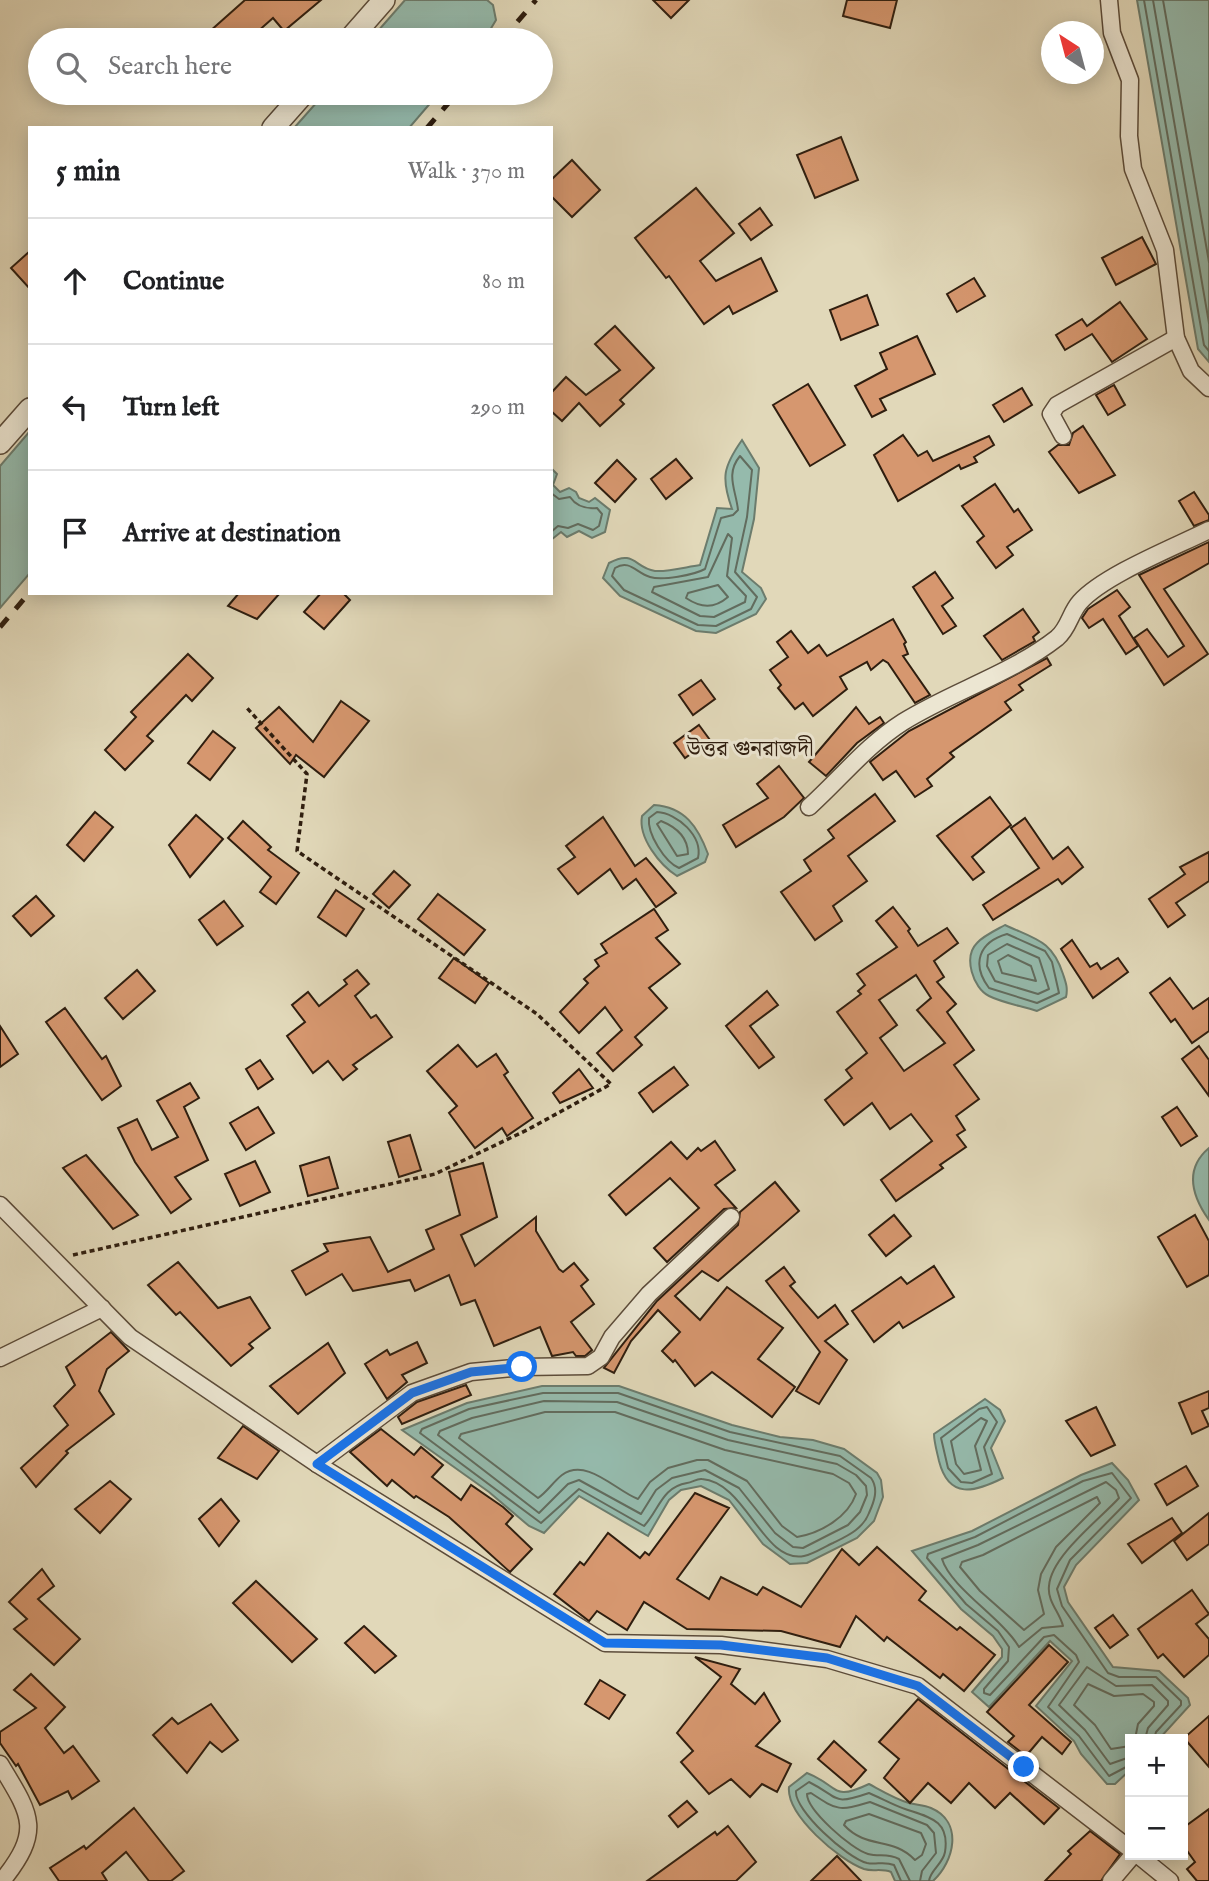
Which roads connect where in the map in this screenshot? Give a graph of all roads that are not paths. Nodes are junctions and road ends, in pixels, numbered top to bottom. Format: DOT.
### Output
graph roads {
  1 [pos="384,0"];
  2 [pos="1109,0"];
  3 [pos="360,28"];
  4 [pos="293,105"];
  5 [pos="275,126"];
  6 [pos="1176,338"];
  7 [pos="1209,388"];
  8 [pos="28,411"];
  9 [pos="1063,436"];
  10 [pos="0,443"];
  11 [pos="1209,530"];
  12 [pos="809,807"];
  13 [pos="0,1205"];
  14 [pos="731,1217"];
  15 [pos="102,1308"];
  16 [pos="0,1358"];
  17 [pos="317,1464"];
  18 [pos="0,1764"];
  19 [pos="1125,1845"];
  20 [pos="1130,1860"];
  21 [pos="1142,1860"];
  22 [pos="2,1881"];
  23 [pos="1111,1881"];
  24 [pos="1170,1881"];
  1 -- 3 [label="street"];
  2 -- 6 [label="street"];
  4 -- 5 [label="street"];
  6 -- 7 [label="street"];
  6 -- 9 [label="street"];
  8 -- 10 [label="street"];
  11 -- 12 [label="street"];
  13 -- 15 [label="street"];
  14 -- 17 [label="street"];
  15 -- 16 [label="street"];
  15 -- 17 [label="street"];
  17 -- 19 [label="street"];
  18 -- 22 [label="street"];
  20 -- 23 [label="street"];
  21 -- 24 [label="street"];
}
